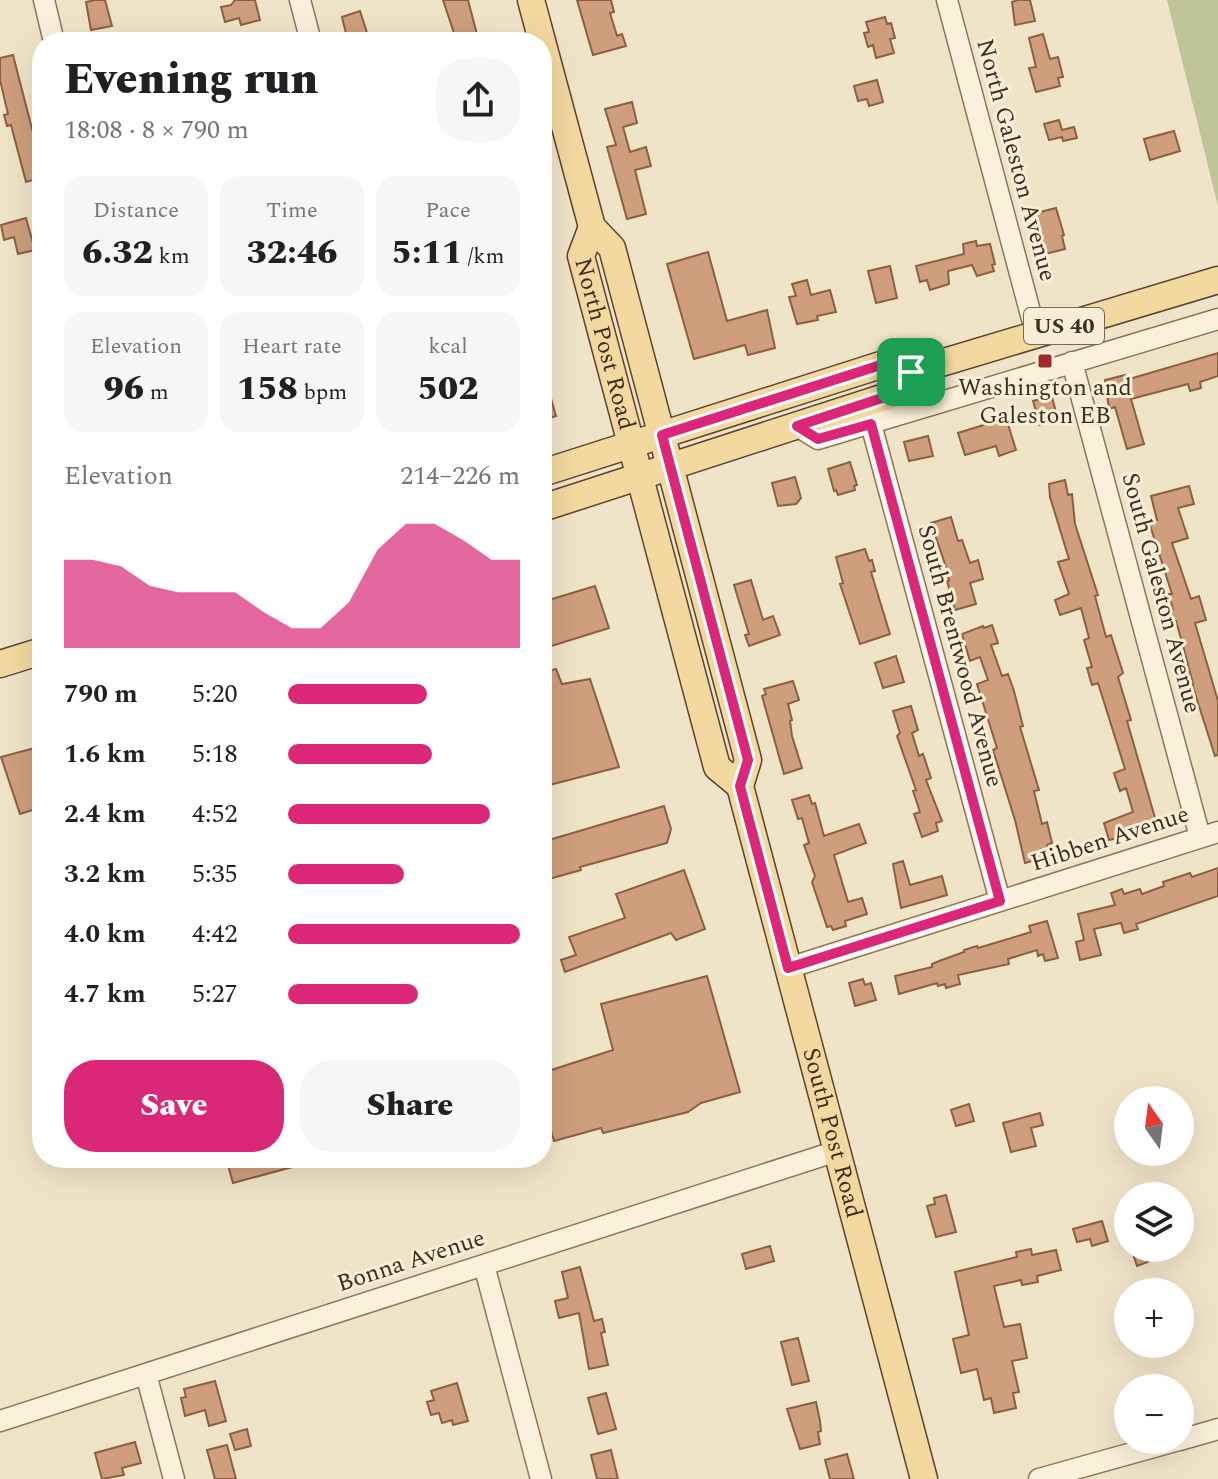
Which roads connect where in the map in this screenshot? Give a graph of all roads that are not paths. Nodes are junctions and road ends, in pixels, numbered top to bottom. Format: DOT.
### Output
graph roads {
  1 [pos="44,0"];
  2 [pos="300,0"];
  3 [pos="531,0"];
  4 [pos="947,0"];
  5 [pos="52,32"];
  6 [pos="308,32"];
  7 [pos="540,32"];
  8 [pos="552,78"];
  9 [pos="1218,280"];
  10 [pos="1218,319"];
  11 [pos="1036,334"];
  12 [pos="1072,362"];
  13 [pos="911,372"];
  14 [pos="871,424"];
  15 [pos="797,426"];
  16 [pos="645,458"];
  17 [pos="552,472"];
  18 [pos="552,503"];
  19 [pos="32,654"];
  20 [pos="0,664"];
  21 [pos="740,786"];
  22 [pos="1209,834"];
  23 [pos="1000,901"];
  24 [pos="788,968"];
  25 [pos="837,1151"];
  26 [pos="484,1265"];
  27 [pos="146,1374"];
  28 [pos="0,1421"];
  29 [pos="1218,1429"];
  30 [pos="1194,1436"];
  31 [pos="1129,1454"];
  32 [pos="174,1479"];
  33 [pos="541,1479"];
  34 [pos="924,1479"];
  35 [pos="1039,1479"];
  1 -- 5 [label="street"];
  2 -- 6 [label="street"];
  3 -- 7 [label="main road, North Post Road"];
  4 -- 11 [label="street, North Galeston Avenue"];
  8 -- 16 [label="main road, North Post Road"];
  9 -- 11 [label="main road, US 40"];
  10 -- 12 [label="street"];
  11 -- 13 [label="main road, US 40"];
  12 -- 14 [label="street"];
  12 -- 22 [label="street, South Galeston Avenue"];
  13 -- 15 [label="main road, US 40"];
  13 -- 16 [label="main road, US 40"];
  14 -- 15 [label="street"];
  14 -- 23 [label="street, South Brentwood Avenue"];
  15 -- 16 [label="main road, US 40"];
  16 -- 17 [label="main road, US 40"];
  16 -- 18 [label="main road, US 40"];
  16 -- 21 [label="main road, South Post Road"];
  16 -- 21 [label="main road, South Post Road"];
  19 -- 20 [label="main road"];
  21 -- 24 [label="main road, South Post Road"];
  22 -- 23 [label="street, Hibben Avenue"];
  23 -- 24 [label="street, Hibben Avenue"];
  24 -- 25 [label="main road, South Post Road"];
  25 -- 26 [label="street, Bonna Avenue"];
  25 -- 34 [label="main road, South Post Road"];
  26 -- 27 [label="street, Bonna Avenue"];
  26 -- 33 [label="street"];
  27 -- 28 [label="street, Bonna Avenue"];
  27 -- 32 [label="street"];
  29 -- 30 [label="street"];
  31 -- 35 [label="street"];
}
